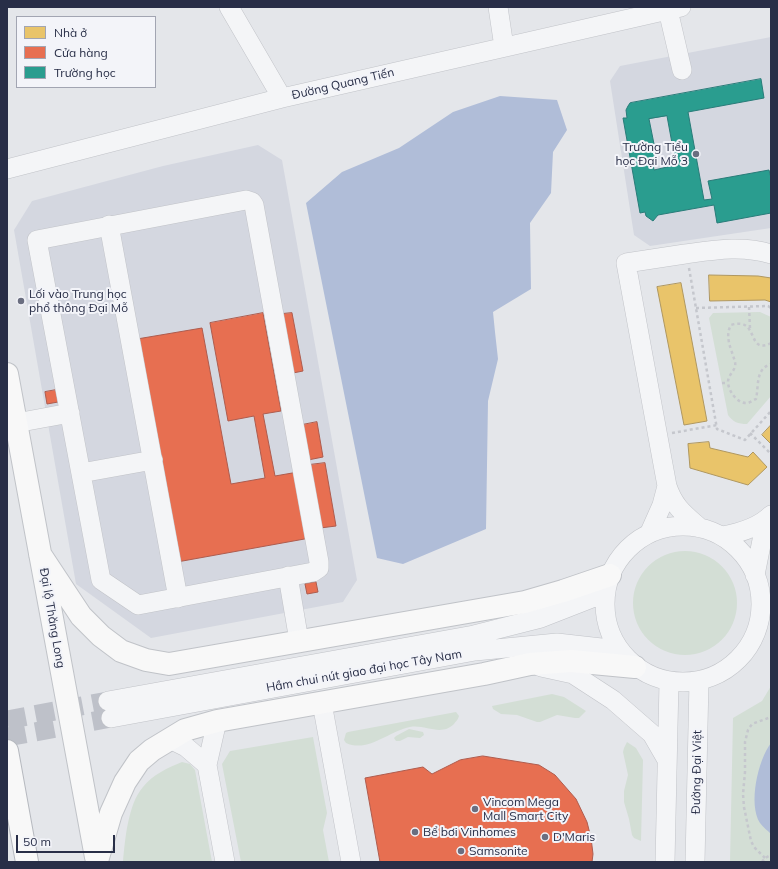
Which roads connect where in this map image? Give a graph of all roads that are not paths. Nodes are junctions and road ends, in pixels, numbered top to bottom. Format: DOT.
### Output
graph roads {
  1 [pos="229,7"];
  2 [pos="498,7"];
  3 [pos="666,9"];
  4 [pos="504,47"];
  5 [pos="682,70"];
  6 [pos="282,98"];
  7 [pos="7,169"];
  8 [pos="109,225"];
  9 [pos="771,254"];
  10 [pos="7,374"];
  11 [pos="70,413"];
  12 [pos="16,423"];
  13 [pos="153,460"];
  14 [pos="81,473"];
  15 [pos="667,486"];
  16 [pos="770,516"];
  17 [pos="700,528"];
  18 [pos="650,532"];
  19 [pos="722,536"];
  20 [pos="40,554"];
  21 [pos="756,575"];
  22 [pos="288,576"];
  23 [pos="608,584"];
  24 [pos="178,598"];
  25 [pos="299,641"];
  26 [pos="619,650"];
  27 [pos="530,664"];
  28 [pos="635,667"];
  29 [pos="699,681"];
  30 [pos="669,682"];
  31 [pos="322,703"];
  32 [pos="217,721"];
  33 [pos="170,739"];
  34 [pos="7,751"];
  35 [pos="668,760"];
  36 [pos="207,765"];
  37 [pos="17,809"];
  38 [pos="27,862"];
  39 [pos="35,862"];
  40 [pos="97,862"];
  41 [pos="225,862"];
  42 [pos="351,862"];
  43 [pos="665,862"];
  44 [pos="695,862"];
  1 -- 6 [label="street"];
  2 -- 4 [label="street"];
  3 -- 4 [label="street, Đường Quang Tiến"];
  3 -- 5 [label="street"];
  4 -- 6 [label="street, Đường Quang Tiến"];
  6 -- 7 [label="street, Đường Quang Tiến"];
  8 -- 11 [label="street"];
  8 -- 13 [label="street"];
  8 -- 22 [label="street"];
  9 -- 15 [label="street"];
  10 -- 12 [label="main road, Đại lộ Thăng Long"];
  11 -- 12 [label="street"];
  11 -- 14 [label="street"];
  12 -- 20 [label="main road, Đại lộ Thăng Long"];
  13 -- 14 [label="street"];
  13 -- 24 [label="street"];
  14 -- 24 [label="street"];
  15 -- 17 [label="street"];
  15 -- 18 [label="street"];
  16 -- 19 [label="street"];
  16 -- 21 [label="street"];
  17 -- 18 [label="street"];
  17 -- 19 [label="street"];
  18 -- 23 [label="street"];
  19 -- 21 [label="street"];
  20 -- 25 [label="main road"];
  20 -- 40 [label="main road, Đại lộ Thăng Long"];
  21 -- 29 [label="street"];
  22 -- 24 [label="street"];
  22 -- 25 [label="street"];
  23 -- 25 [label="main road"];
  23 -- 26 [label="street"];
  23 -- 26 [label="street, Hầm chui nút giao đại học Tây Nam"];
  26 -- 28 [label="street"];
  27 -- 28 [label="main road"];
  27 -- 31 [label="main road"];
  27 -- 35 [label="street"];
  28 -- 30 [label="street"];
  29 -- 30 [label="street"];
  29 -- 44 [label="street, Đường Đại Việt"];
  30 -- 35 [label="street"];
  31 -- 32 [label="main road"];
  31 -- 42 [label="street"];
  32 -- 33 [label="main road"];
  32 -- 36 [label="street"];
  33 -- 36 [label="street"];
  33 -- 40 [label="main road"];
  34 -- 37 [label="main road"];
  35 -- 43 [label="street"];
  36 -- 41 [label="street"];
  37 -- 38 [label="main road"];
  37 -- 39 [label="main road"];
}
